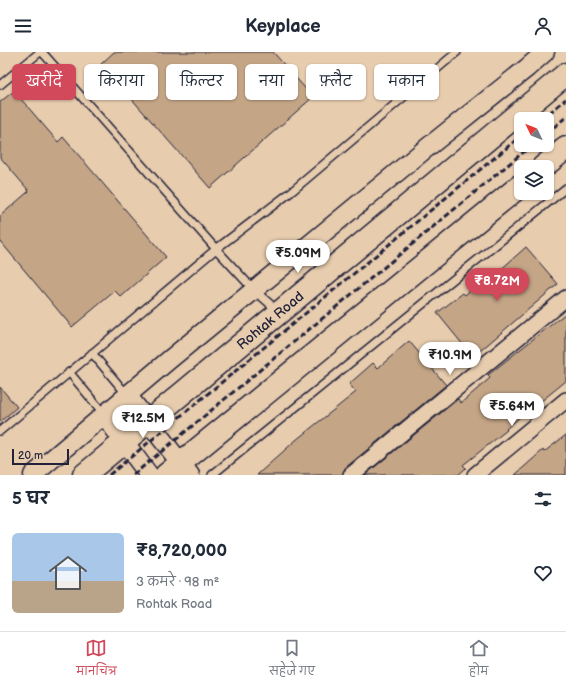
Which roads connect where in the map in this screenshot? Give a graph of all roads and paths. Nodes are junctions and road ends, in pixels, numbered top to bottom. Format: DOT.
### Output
graph roads {
  1 [pos="41,52"];
  2 [pos="457,52"];
  3 [pos="545,52"];
  4 [pos="566,74"];
  5 [pos="0,85"];
  6 [pos="566,148"];
  7 [pos="551,160"];
  8 [pos="566,188"];
  9 [pos="514,191"];
  10 [pos="216,249"];
  11 [pos="254,290"];
  12 [pos="566,298"];
  13 [pos="280,312"];
  14 [pos="92,353"];
  15 [pos="69,372"];
  16 [pos="128,396"];
  17 [pos="566,400"];
  18 [pos="104,415"];
  19 [pos="149,422"];
  20 [pos="0,431"];
  21 [pos="125,441"];
  22 [pos="179,471"];
  23 [pos="33,475"];
  24 [pos="84,475"];
  25 [pos="149,475"];
  26 [pos="212,475"];
  27 [pos="351,475"];
  28 [pos="476,475"];
  1 -- 5 [label="lane"];
  1 -- 10 [label="lane"];
  2 -- 10 [label="lane"];
  3 -- 11 [label="street"];
  4 -- 13 [label="highway, Rohtak Road"];
  6 -- 7 [label="highway"];
  8 -- 26 [label="lane"];
  9 -- 22 [label="highway"];
  10 -- 11 [label="lane"];
  10 -- 14 [label="lane"];
  11 -- 13 [label="lane"];
  11 -- 16 [label="street"];
  12 -- 27 [label="street"];
  13 -- 19 [label="highway, Rohtak Road"];
  14 -- 15 [label="lane"];
  14 -- 16 [label="lane"];
  15 -- 18 [label="lane"];
  15 -- 20 [label="lane"];
  16 -- 18 [label="street"];
  16 -- 19 [label="street"];
  17 -- 28 [label="street"];
  18 -- 21 [label="street"];
  18 -- 23 [label="street"];
  19 -- 21 [label="highway, Rohtak Road"];
  19 -- 22 [label="street"];
  21 -- 24 [label="highway, Rohtak Road"];
  21 -- 25 [label="street"];
}
